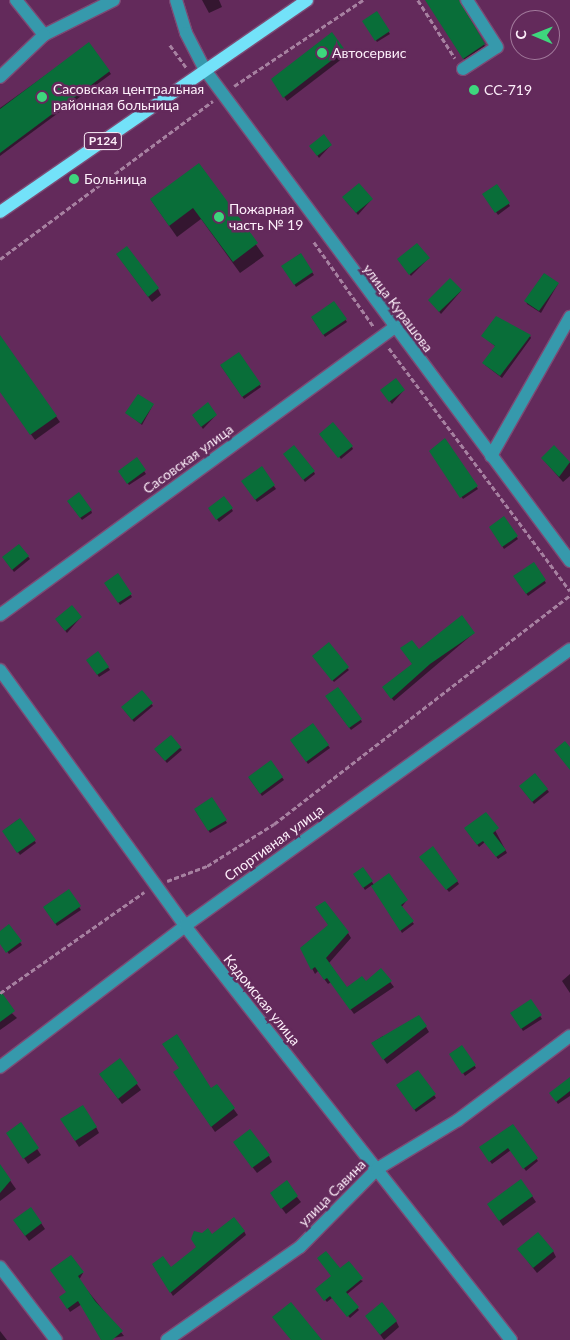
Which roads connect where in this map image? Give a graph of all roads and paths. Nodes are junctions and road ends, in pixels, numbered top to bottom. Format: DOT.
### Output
graph roads {
  1 [pos="16,0"];
  2 [pos="114,0"];
  3 [pos="176,0"];
  4 [pos="307,0"];
  5 [pos="363,0"];
  6 [pos="418,0"];
  7 [pos="467,0"];
  8 [pos="44,35"];
  9 [pos="170,45"];
  10 [pos="463,69"];
  11 [pos="205,70"];
  12 [pos="0,77"];
  13 [pos="194,78"];
  14 [pos="223,93"];
  15 [pos="212,102"];
  16 [pos="218,110"];
  17 [pos="0,212"];
  18 [pos="310,236"];
  19 [pos="0,259"];
  20 [pos="570,317"];
  21 [pos="393,328"];
  22 [pos="381,337"];
  23 [pos="491,456"];
  24 [pos="570,561"];
  25 [pos="570,590"];
  26 [pos="570,595"];
  27 [pos="0,615"];
  28 [pos="570,649"];
  29 [pos="0,670"];
  30 [pos="155,885"];
  31 [pos="184,926"];
  32 [pos="0,993"];
  33 [pos="570,1036"];
  34 [pos="0,1067"];
  35 [pos="377,1169"];
  36 [pos="0,1267"];
  37 [pos="56,1340"];
  38 [pos="167,1340"];
  39 [pos="512,1340"];
  1 -- 8 [label="street"];
  2 -- 8 [label="street"];
  3 -- 11 [label="street, улица Курашова"];
  4 -- 11 [label="main road, Р124"];
  5 -- 14 [label="path"];
  6 -- 10 [label="path"];
  7 -- 10 [label="street"];
  8 -- 12 [label="street"];
  9 -- 13 [label="path"];
  11 -- 13 [label="main road, Р124"];
  11 -- 14 [label="street, улица Курашова"];
  13 -- 15 [label="path"];
  13 -- 17 [label="main road, Р124"];
  14 -- 15 [label="path"];
  14 -- 21 [label="street, улица Курашова"];
  15 -- 16 [label="path"];
  15 -- 19 [label="path"];
  18 -- 22 [label="path"];
  20 -- 23 [label="street"];
  21 -- 22 [label="street, Сасовская улица"];
  21 -- 23 [label="street, улица Курашова"];
  22 -- 25 [label="path"];
  22 -- 27 [label="street, Сасовская улица"];
  23 -- 24 [label="street, улица Курашова"];
  26 -- 30 [label="path"];
  28 -- 31 [label="street, Спортивная улица"];
  29 -- 30 [label="street, Кадомская улица"];
  30 -- 31 [label="street, Кадомская улица"];
  30 -- 32 [label="path"];
  31 -- 34 [label="street, Спортивная улица"];
  31 -- 35 [label="street, Кадомская улица"];
  33 -- 35 [label="street, улица Савина"];
  35 -- 38 [label="street, улица Савина"];
  35 -- 39 [label="street, Кадомская улица"];
  36 -- 37 [label="street"];
}
